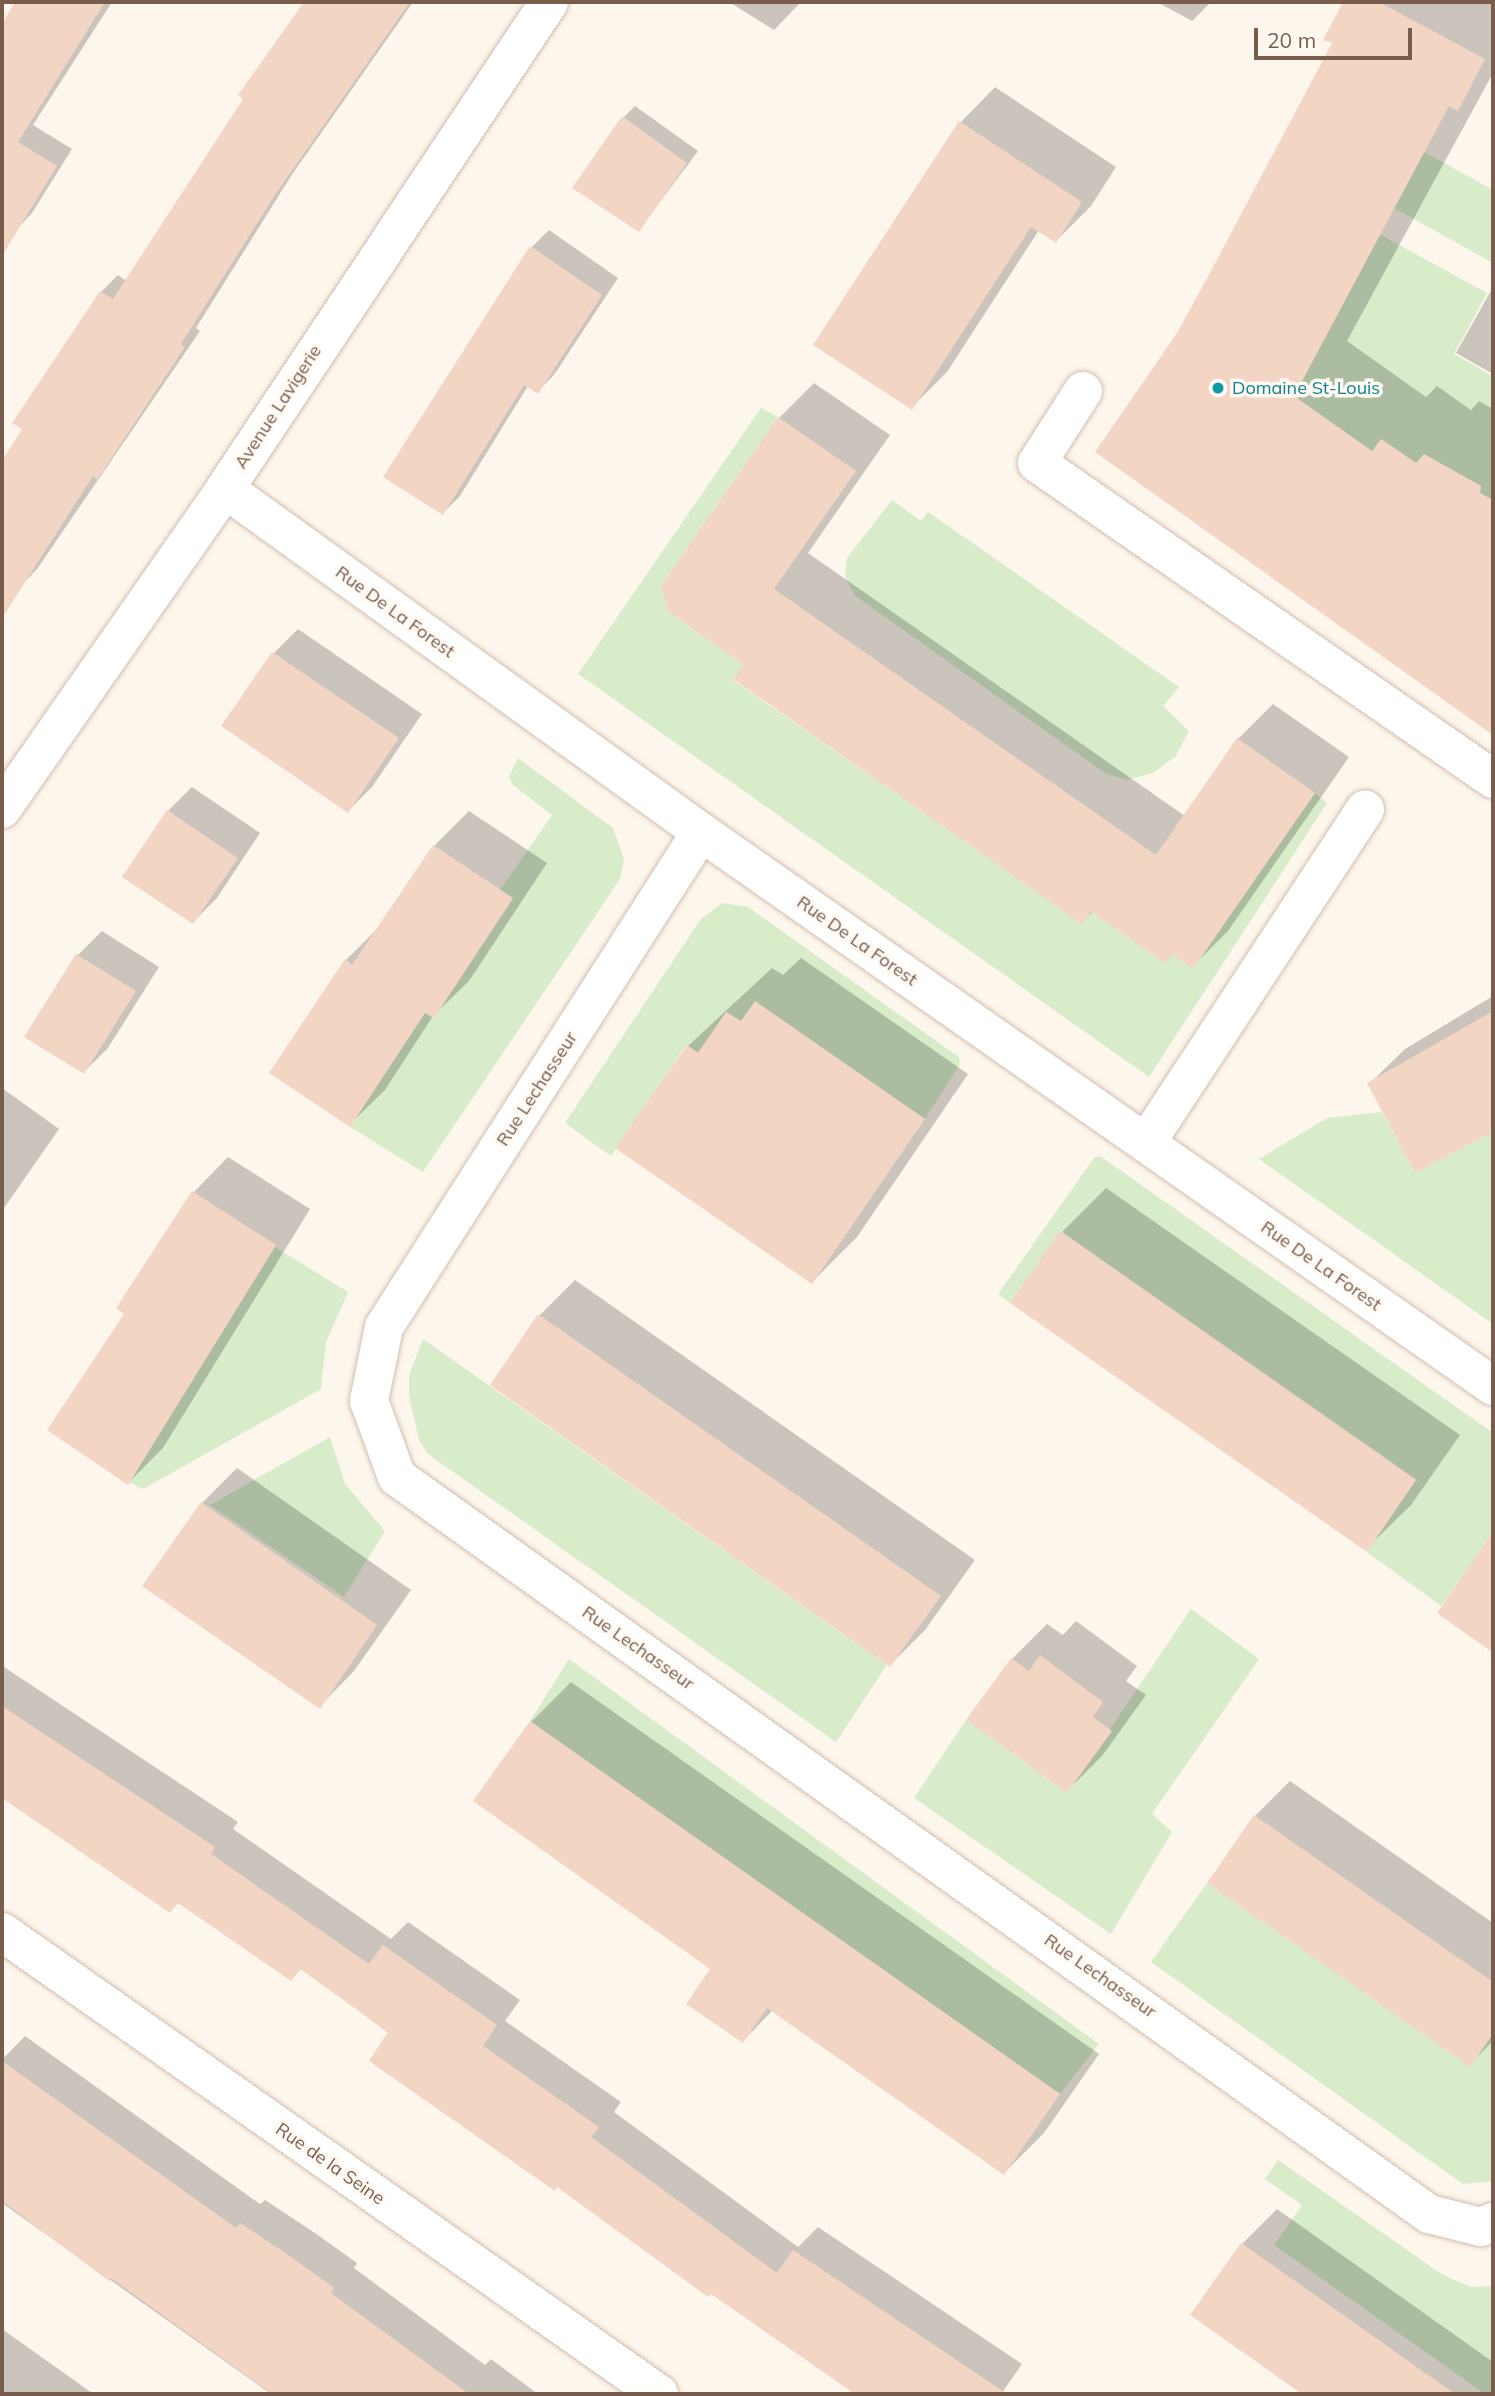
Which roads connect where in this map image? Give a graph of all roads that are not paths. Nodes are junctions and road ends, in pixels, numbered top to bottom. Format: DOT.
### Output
graph roads {
  1 [pos="549,2"];
  2 [pos="1083,391"];
  3 [pos="225,489"];
  4 [pos="1493,779"];
  5 [pos="2,809"];
  6 [pos="1364,809"];
  7 [pos="701,832"];
  8 [pos="1146,1143"];
  9 [pos="1493,1386"];
  10 [pos="2,1932"];
  11 [pos="1493,2222"];
  12 [pos="659,2394"];
  1 -- 3 [label="street, Avenue Lavigerie"];
  2 -- 4 [label="street"];
  3 -- 5 [label="street, Avenue Lavigerie"];
  3 -- 7 [label="street, Rue De La Forest"];
  6 -- 8 [label="street"];
  7 -- 8 [label="street, Rue De La Forest"];
  7 -- 11 [label="street, Rue Lechasseur"];
  8 -- 9 [label="street, Rue De La Forest"];
  10 -- 12 [label="street, Rue de la Seine"];
}
